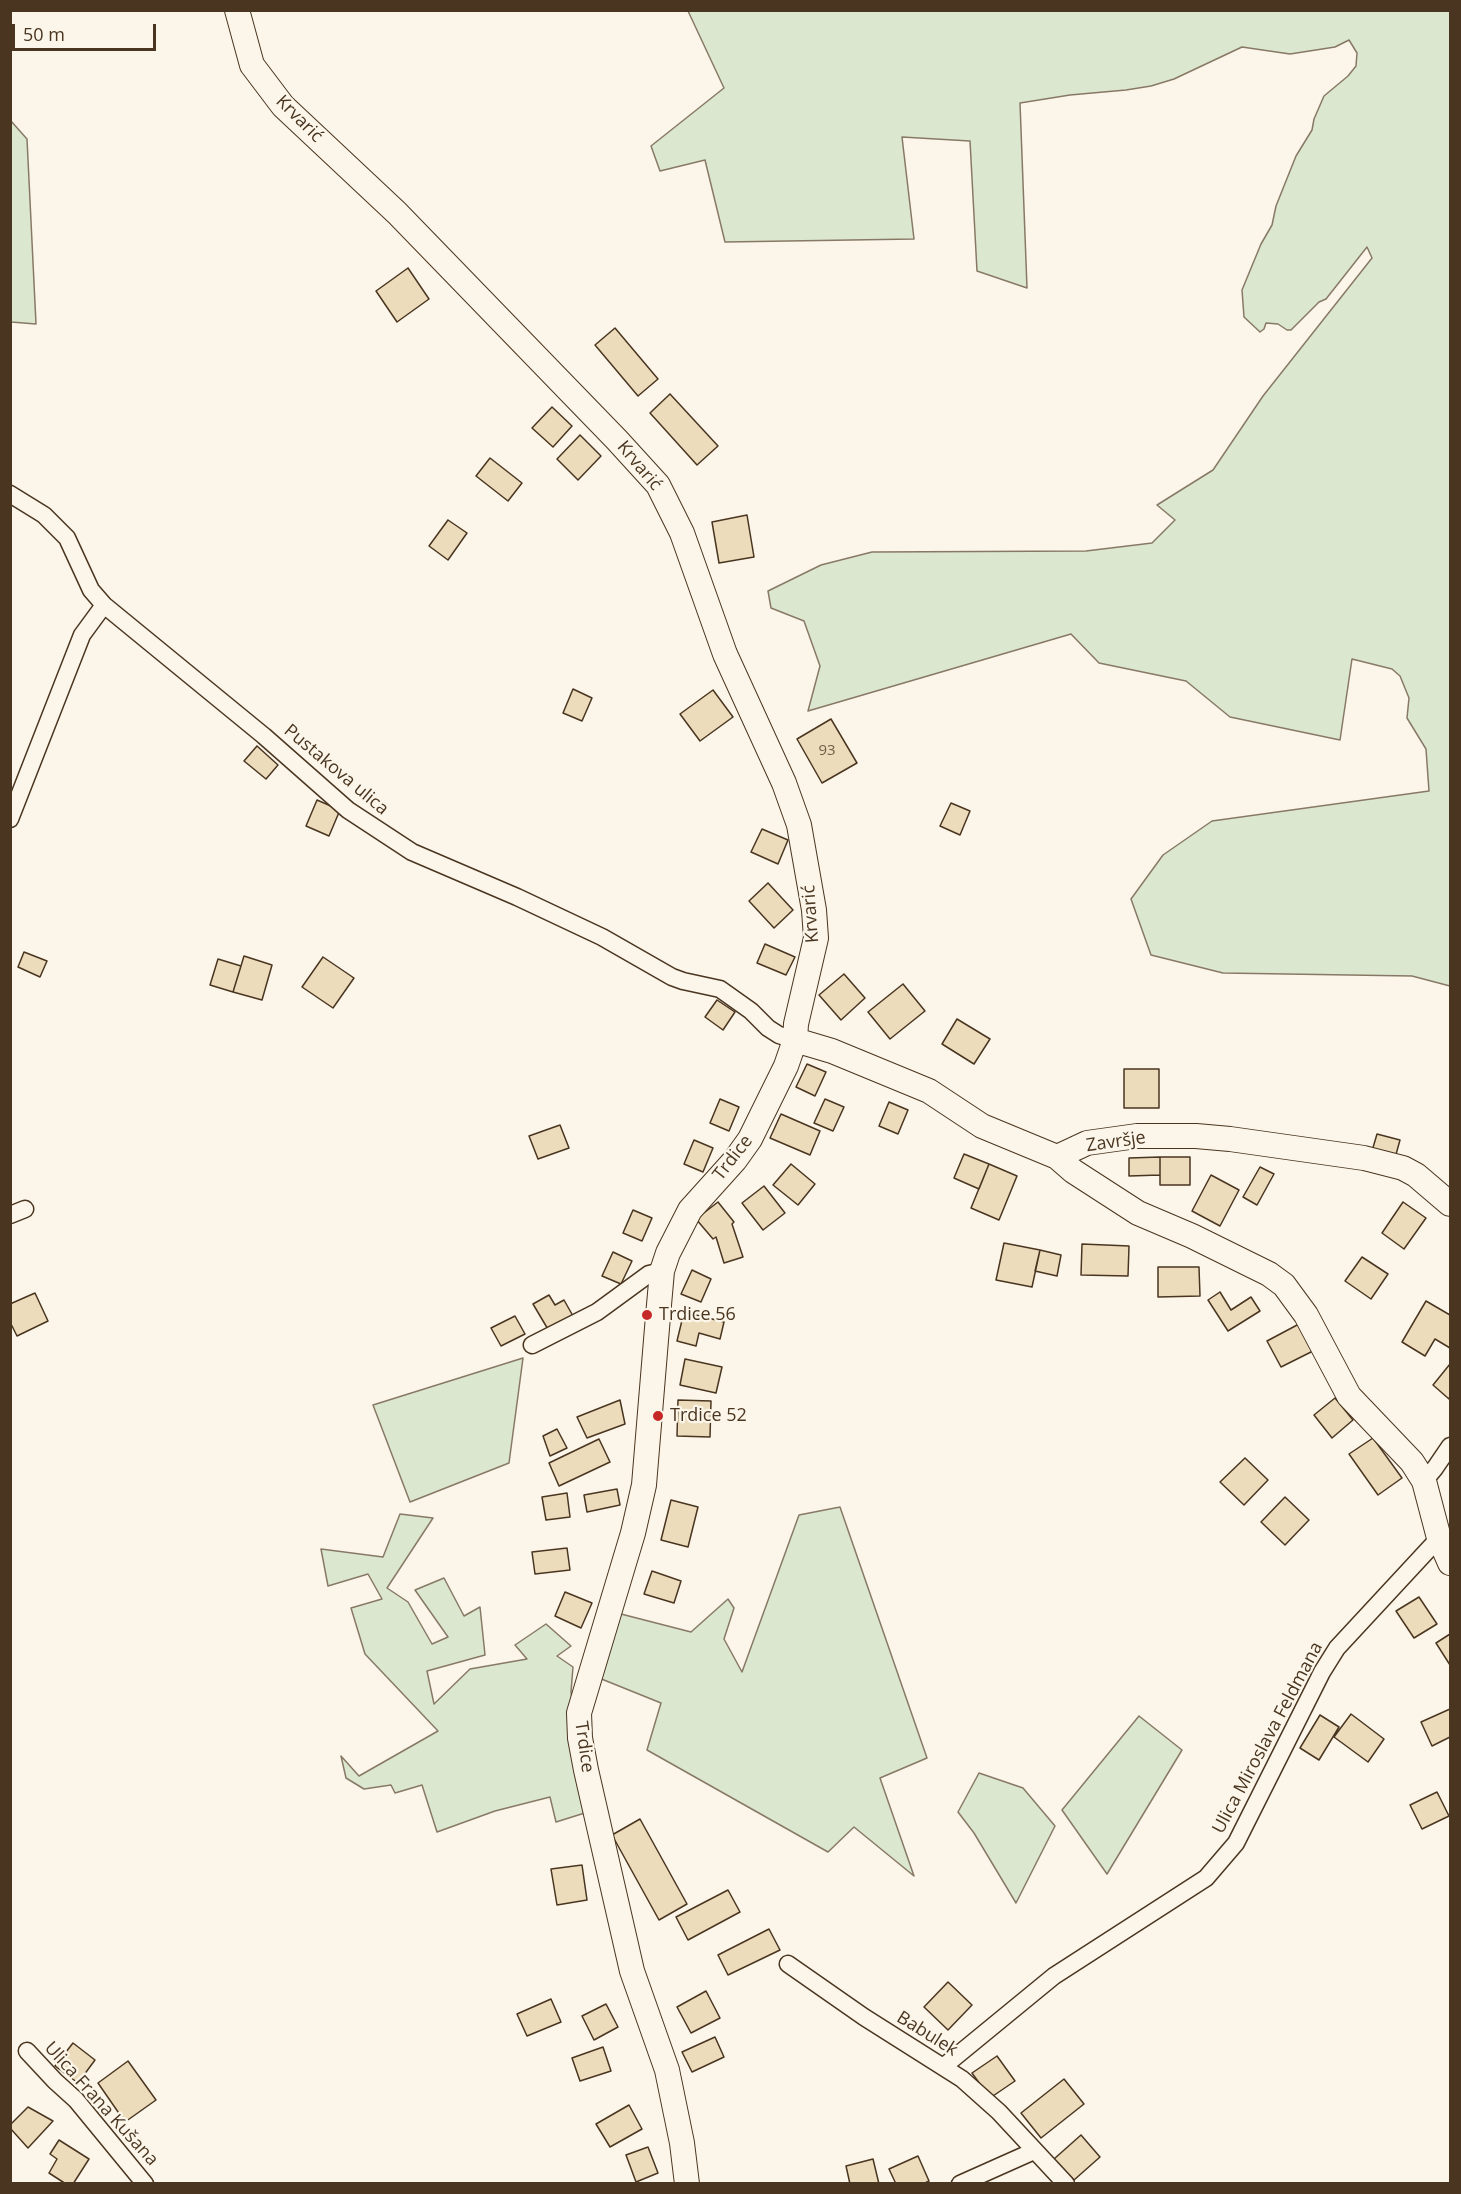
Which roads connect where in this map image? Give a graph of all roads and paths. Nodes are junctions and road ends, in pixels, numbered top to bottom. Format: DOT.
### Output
graph roads {
  1 [pos="237,10"];
  2 [pos="10,494"];
  3 [pos="104,605"];
  4 [pos="10,819"];
  5 [pos="795,1040"];
  6 [pos="1057,1157"];
  7 [pos="1450,1204"];
  8 [pos="662,1271"];
  9 [pos="532,1345"];
  10 [pos="1450,1446"];
  11 [pos="1424,1480"];
  12 [pos="1439,1538"];
  13 [pos="1450,1563"];
  14 [pos="788,1964"];
  15 [pos="27,2051"];
  16 [pos="943,2067"];
  17 [pos="1034,2151"];
  18 [pos="145,2184"];
  19 [pos="687,2184"];
  20 [pos="960,2184"];
  21 [pos="1066,2184"];
  1 -- 5 [label="street, Krvarić"];
  2 -- 3 [label="street, Pustakova ulica"];
  3 -- 4 [label="street"];
  3 -- 5 [label="street, Pustakova ulica"];
  5 -- 6 [label="street"];
  5 -- 8 [label="street, Trdice"];
  6 -- 7 [label="street, Završje"];
  6 -- 11 [label="street"];
  8 -- 9 [label="street"];
  8 -- 19 [label="street, Trdice"];
  10 -- 11 [label="street"];
  11 -- 12 [label="street"];
  12 -- 13 [label="street"];
  12 -- 16 [label="street, Ulica Miroslava Feldmana"];
  14 -- 16 [label="street, Babulek"];
  15 -- 18 [label="street, Ulica Frana Kušana"];
  16 -- 17 [label="street, Babulek"];
  17 -- 20 [label="street"];
  17 -- 21 [label="street, Babulek"];
}
